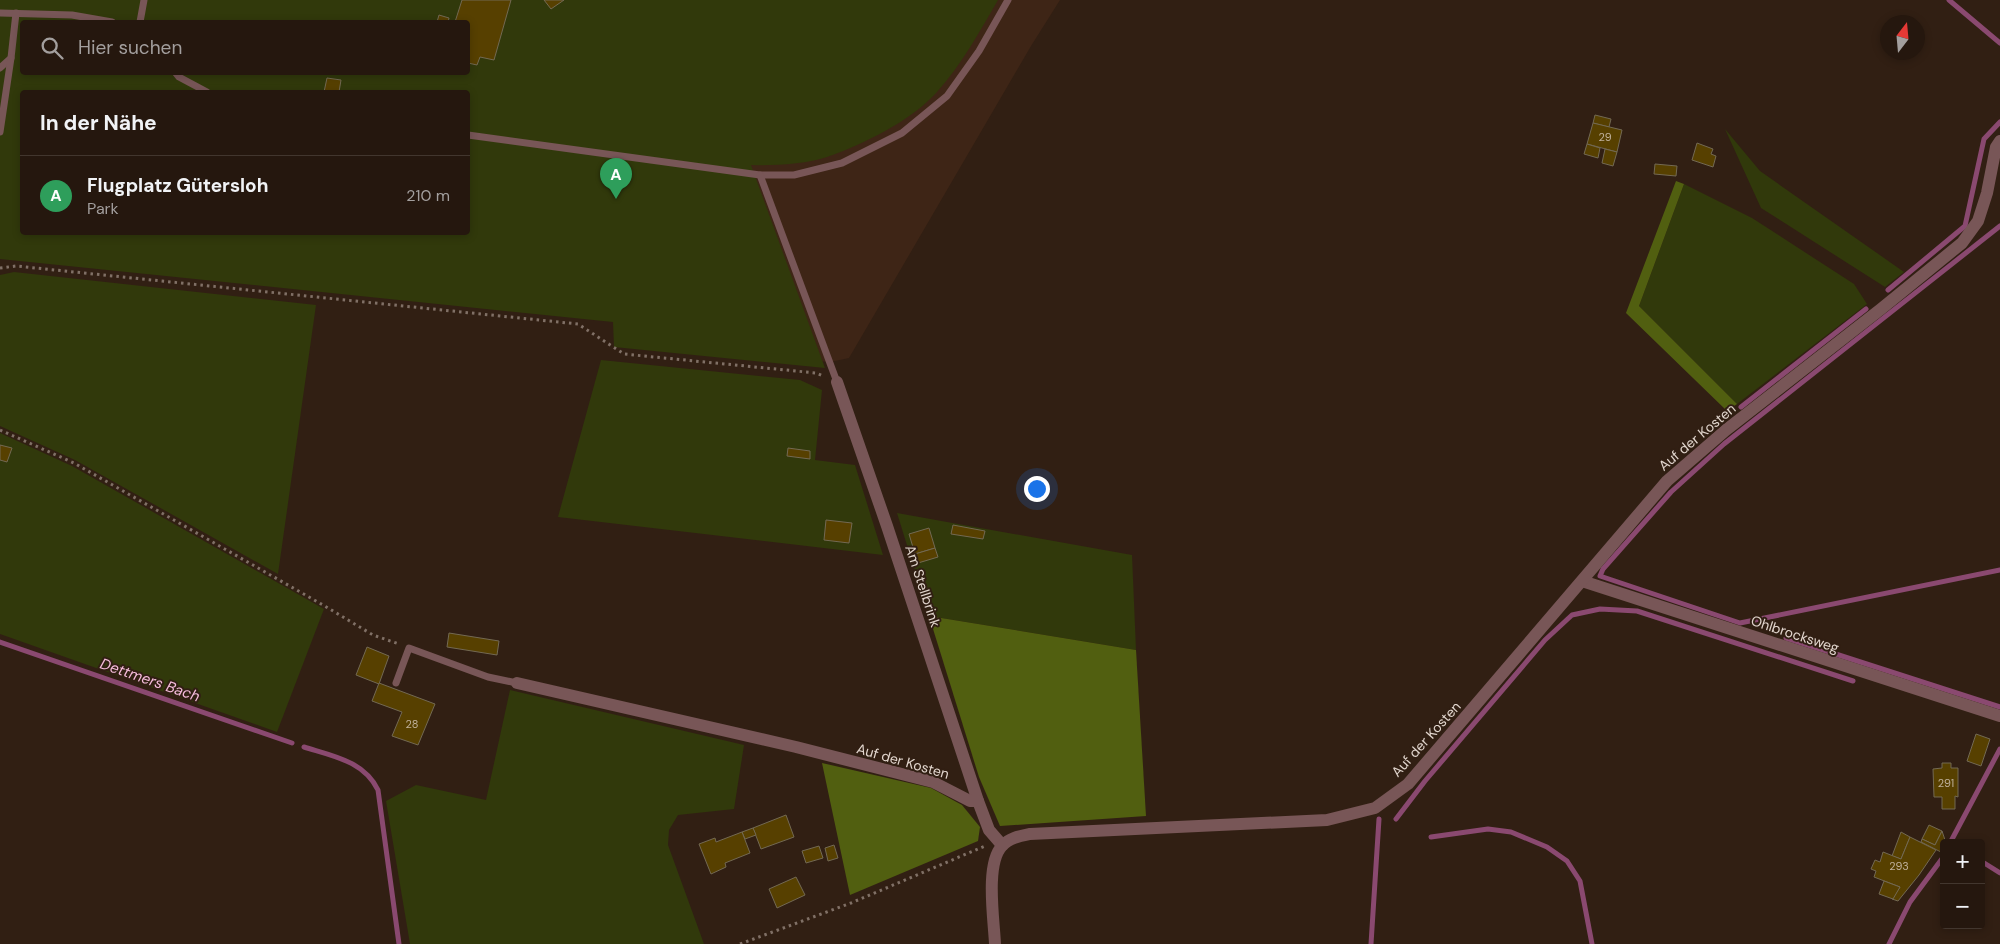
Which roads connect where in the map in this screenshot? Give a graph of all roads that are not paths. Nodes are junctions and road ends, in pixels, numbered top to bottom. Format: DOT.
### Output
graph roads {
  1 [pos="144,0"];
  2 [pos="1008,0"];
  3 [pos="0,13"];
  4 [pos="16,13"];
  5 [pos="101,20"];
  6 [pos="140,20"];
  7 [pos="11,58"];
  8 [pos="0,68"];
  9 [pos="177,75"];
  10 [pos="203,90"];
  11 [pos="0,132"];
  12 [pos="470,135"];
  13 [pos="2000,141"];
  14 [pos="760,175"];
  15 [pos="837,382"];
  16 [pos="1582,581"];
  17 [pos="396,683"];
  18 [pos="517,683"];
  19 [pos="2000,716"];
  20 [pos="978,801"];
  21 [pos="1002,846"];
  22 [pos="995,944"];
  1 -- 6 [label="lane"];
  2 -- 14 [label="lane"];
  3 -- 4 [label="lane"];
  4 -- 5 [label="lane"];
  4 -- 7 [label="lane"];
  7 -- 8 [label="lane"];
  7 -- 11 [label="lane"];
  9 -- 10 [label="lane"];
  12 -- 14 [label="lane"];
  13 -- 16 [label="street, Auf der Kosten"];
  14 -- 15 [label="lane"];
  15 -- 20 [label="street, Am Stellbrink"];
  16 -- 19 [label="street, Ohlbrocksweg"];
  16 -- 21 [label="street, Auf der Kosten"];
  17 -- 18 [label="lane"];
  18 -- 20 [label="street, Auf der Kosten"];
  20 -- 21 [label="street"];
  21 -- 22 [label="street"];
}
